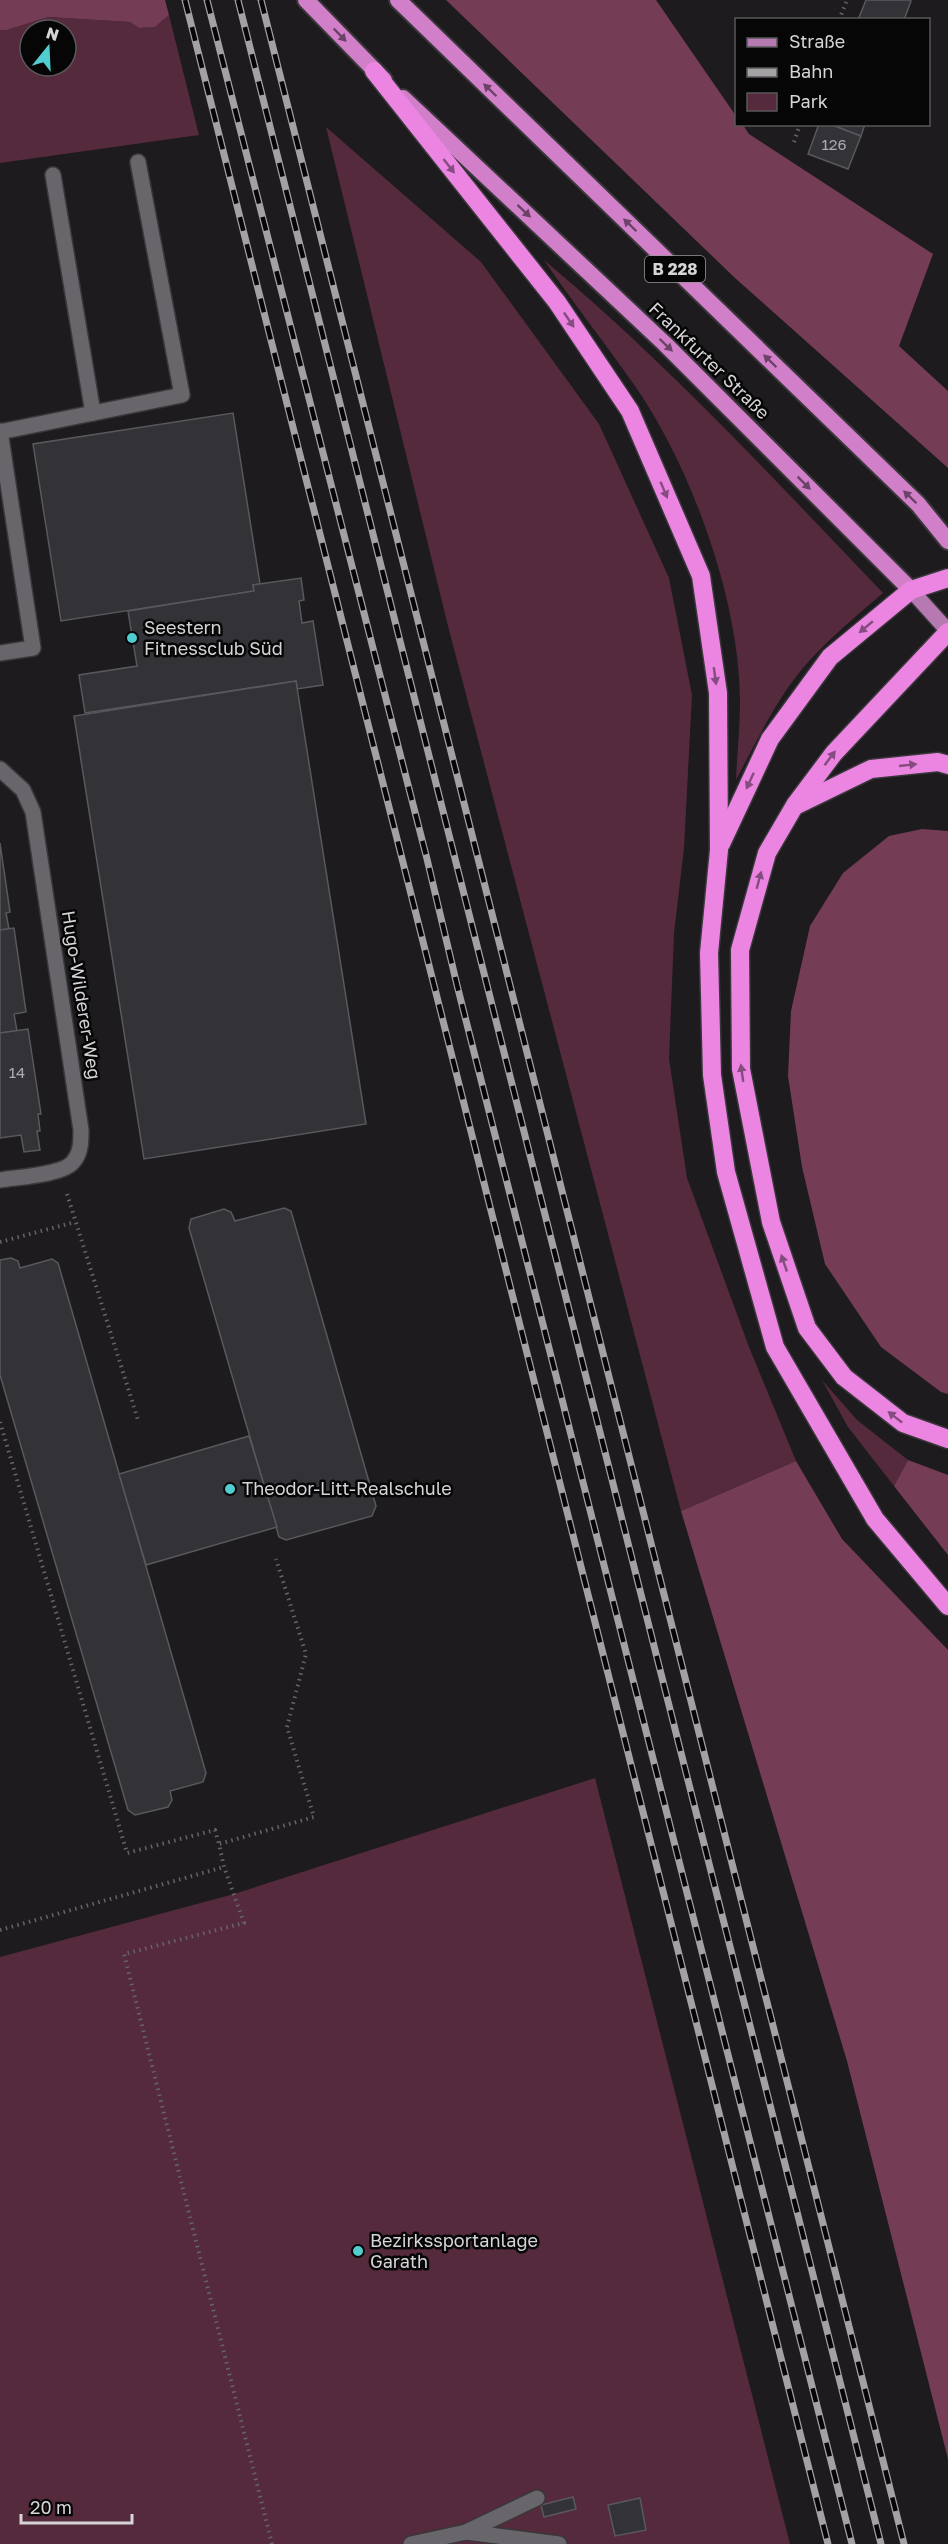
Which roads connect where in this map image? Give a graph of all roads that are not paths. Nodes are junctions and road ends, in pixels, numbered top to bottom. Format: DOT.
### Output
graph roads {
  1 [pos="306,0"];
  2 [pos="398,0"];
  3 [pos="374,71"];
  4 [pos="138,162"];
  5 [pos="53,175"];
  6 [pos="93,413"];
  7 [pos="0,432"];
  8 [pos="948,541"];
  9 [pos="948,578"];
  10 [pos="911,590"];
  11 [pos="948,632"];
  12 [pos="0,653"];
  13 [pos="948,765"];
  14 [pos="1,772"];
  15 [pos="795,806"];
  16 [pos="719,850"];
  17 [pos="0,1180"];
  18 [pos="948,1439"];
  19 [pos="948,1606"];
  20 [pos="537,2498"];
  21 [pos="466,2532"];
  22 [pos="411,2544"];
  23 [pos="559,2544"];
  1 -- 3 [label="highway, Frankfurter Straße, one-way"];
  8 -- 2 [label="highway, B 228, one-way"];
  3 -- 10 [label="highway, Frankfurter Straße, one-way"];
  3 -- 16 [label="highway, one-way"];
  4 -- 6 [label="street"];
  5 -- 6 [label="street"];
  6 -- 7 [label="street"];
  7 -- 12 [label="street"];
  9 -- 10 [label="highway"];
  10 -- 11 [label="main road, Frankfurter Straße"];
  10 -- 16 [label="highway, one-way"];
  15 -- 11 [label="highway, one-way"];
  15 -- 13 [label="highway, one-way"];
  14 -- 17 [label="street, Hugo-Wilderer-Weg"];
  18 -- 15 [label="highway, one-way"];
  16 -- 19 [label="highway"];
  20 -- 21 [label="street"];
  21 -- 22 [label="street"];
  21 -- 23 [label="street"];
}
